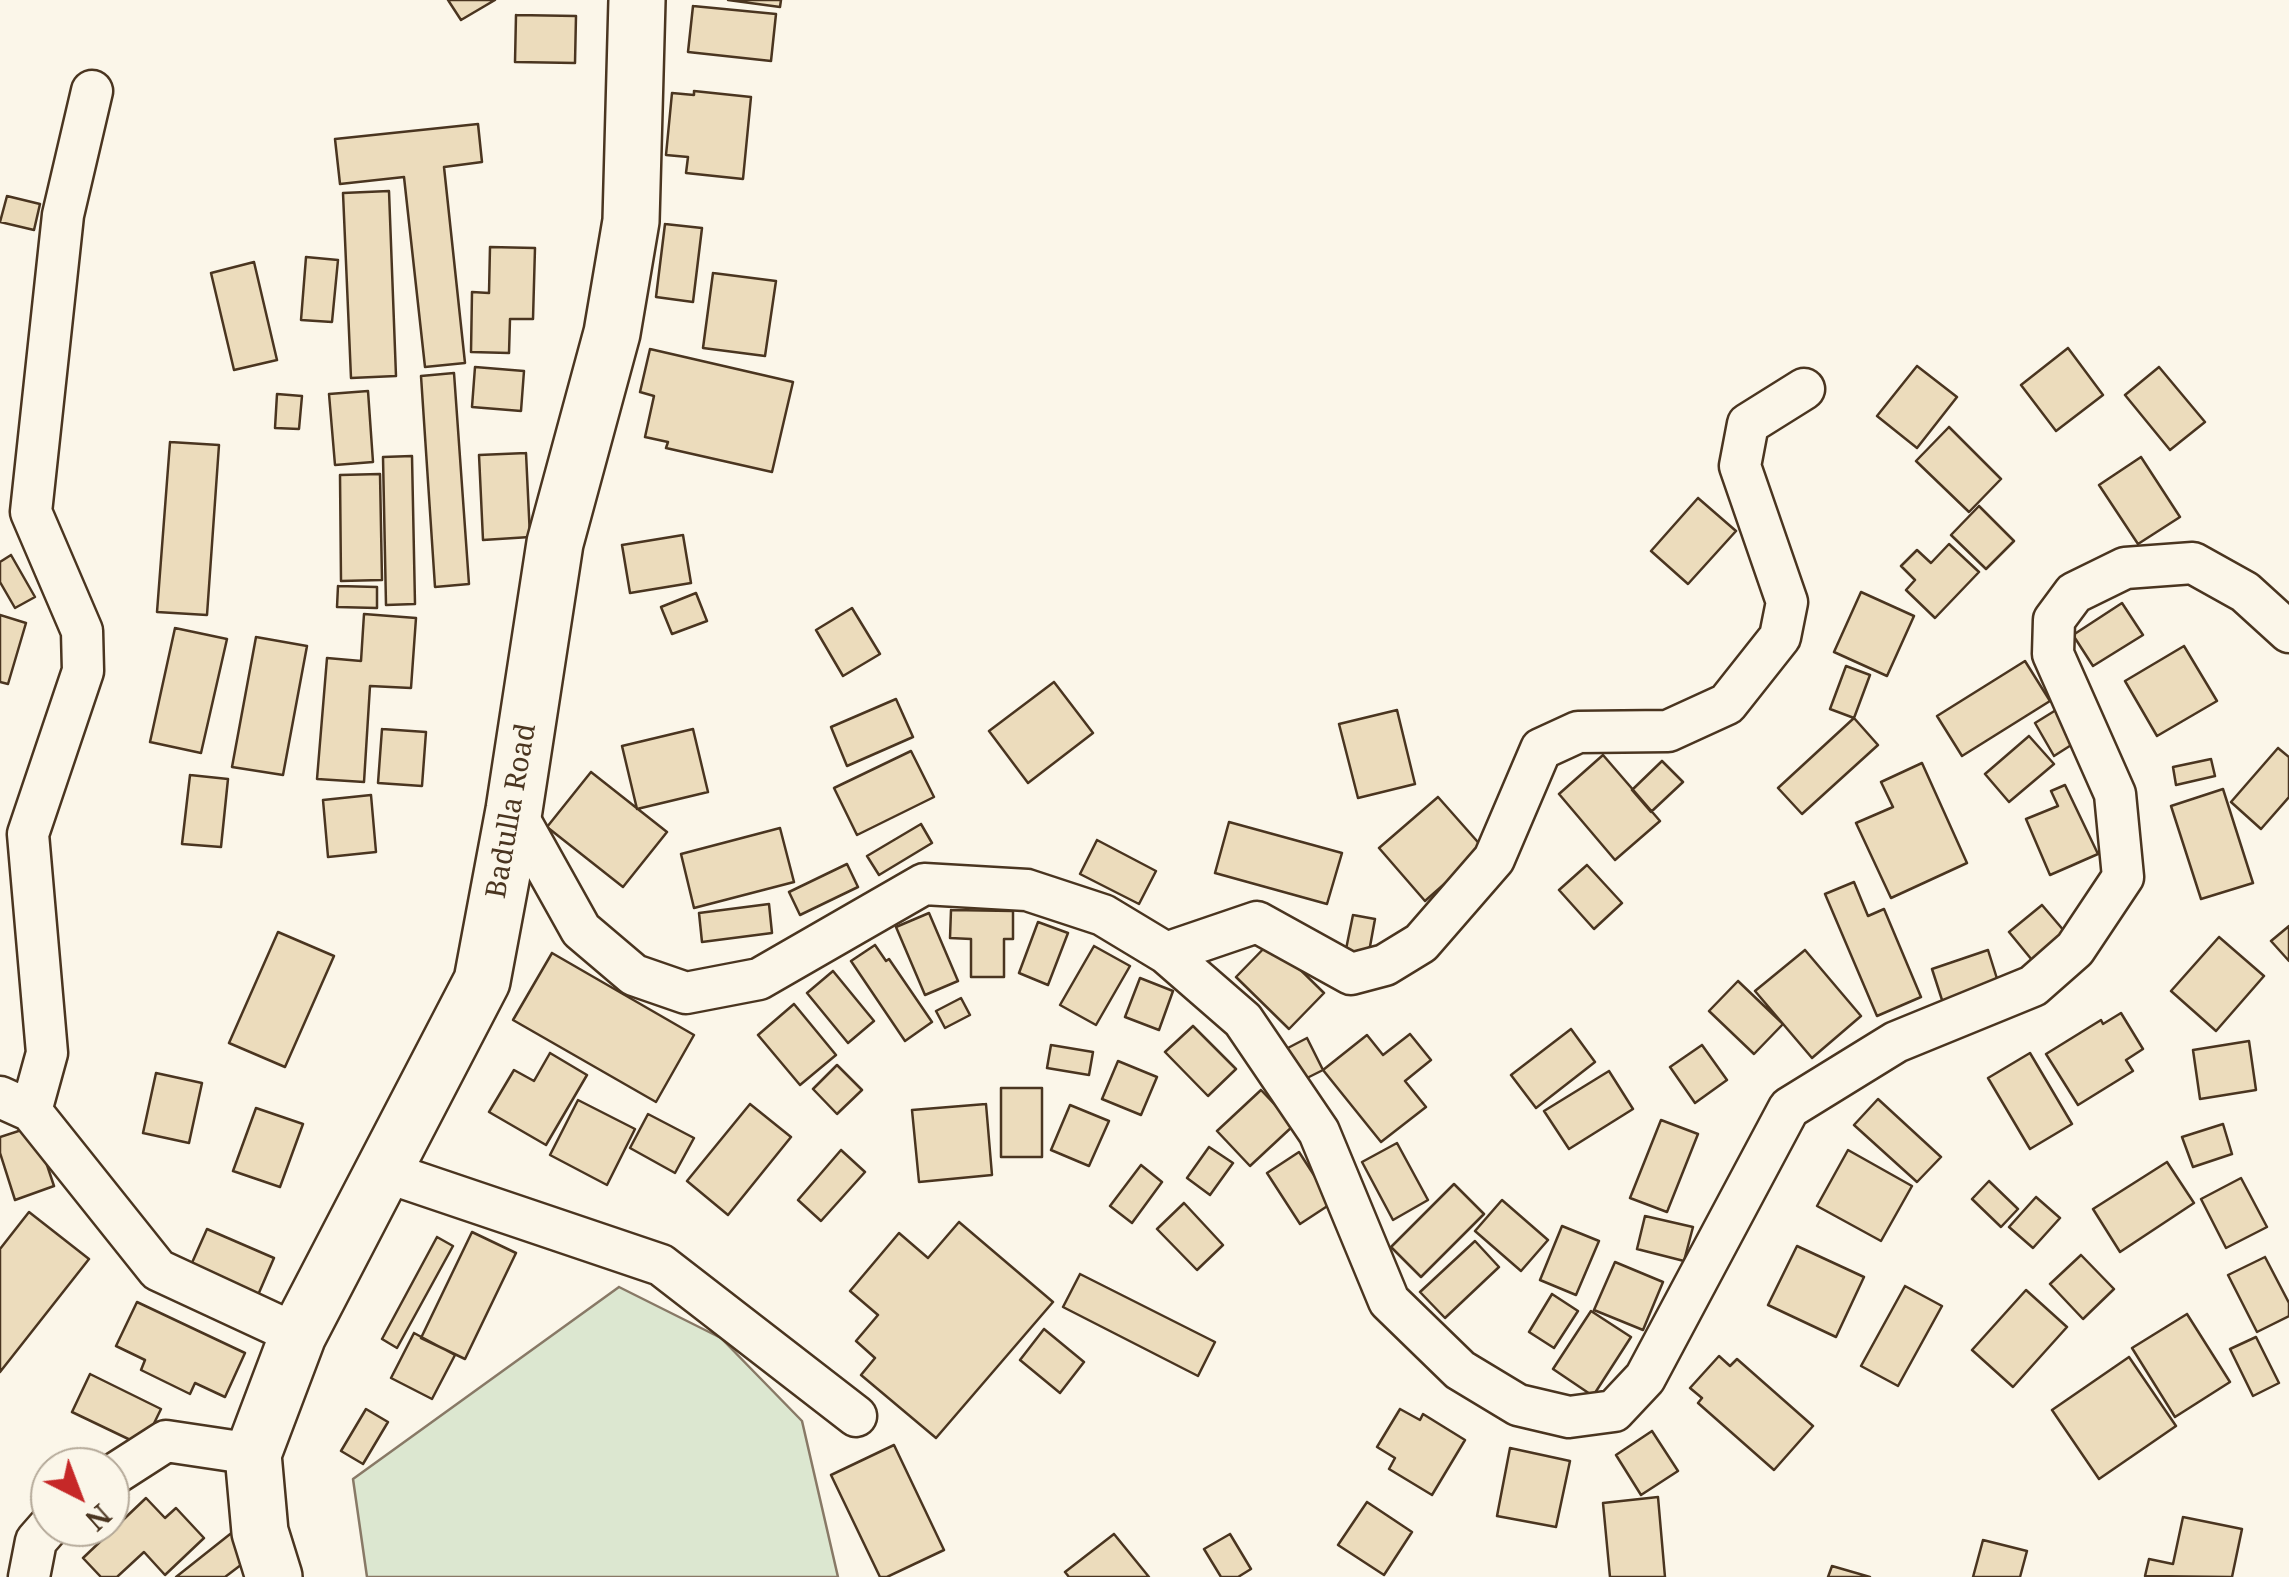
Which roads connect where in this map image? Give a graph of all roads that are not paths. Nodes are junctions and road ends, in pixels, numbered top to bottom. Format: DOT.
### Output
graph roads {
  1 [pos="638,0"];
  2 [pos="92,91"];
  3 [pos="1804,389"];
  4 [pos="2289,632"];
  5 [pos="514,810"];
  6 [pos="1166,953"];
  7 [pos="16,1104"];
  8 [pos="383,1171"];
  9 [pos="298,1334"];
  10 [pos="856,1416"];
  11 [pos="253,1454"];
  12 [pos="130,1464"];
  13 [pos="35,1547"];
  14 [pos="30,1577"];
  15 [pos="274,1577"];
  1 -- 5 [label="highway, Badulla Road"];
  2 -- 7 [label="street"];
  3 -- 6 [label="street"];
  4 -- 6 [label="street"];
  5 -- 6 [label="street"];
  5 -- 8 [label="highway, Badulla Road"];
  7 -- 9 [label="street"];
  8 -- 9 [label="highway, Badulla Road"];
  8 -- 10 [label="street"];
  9 -- 11 [label="highway, Badulla Road"];
  11 -- 12 [label="street"];
  11 -- 15 [label="highway, Badulla Road"];
  13 -- 14 [label="street"];
}
